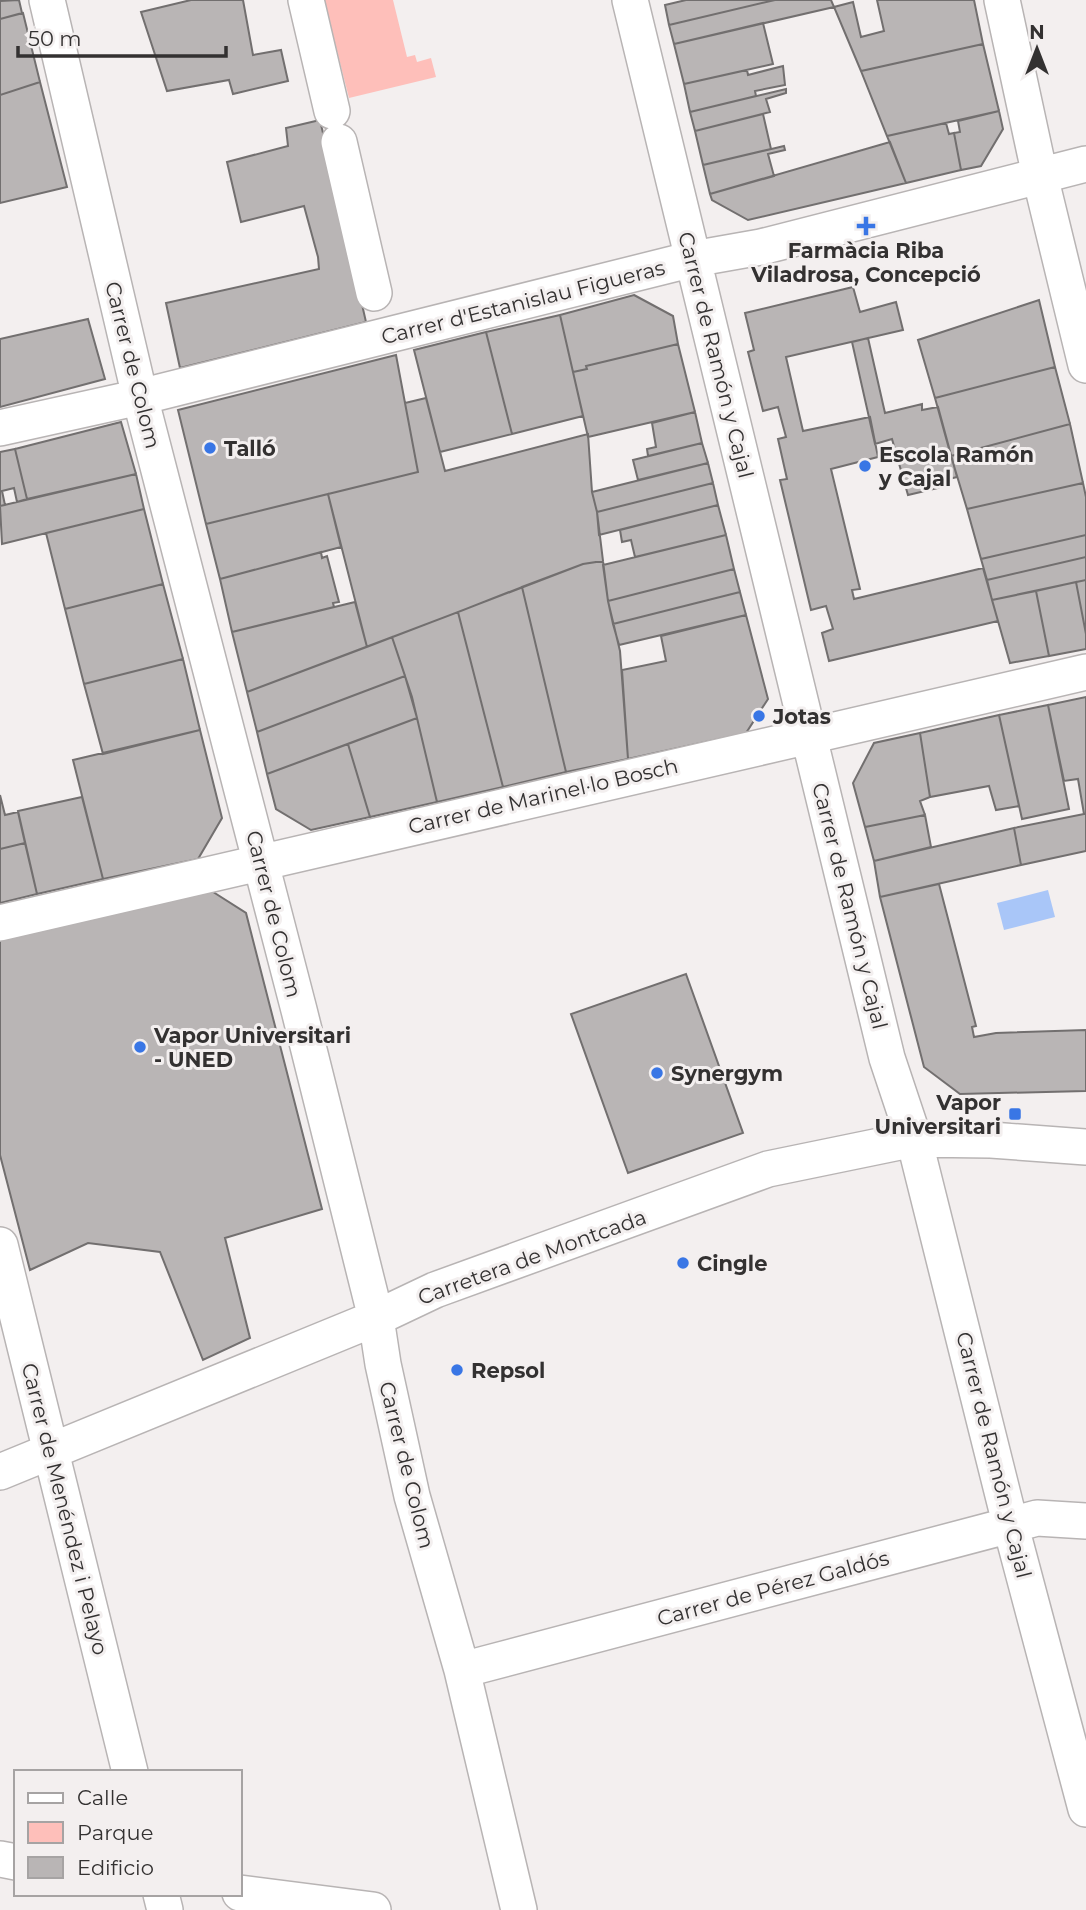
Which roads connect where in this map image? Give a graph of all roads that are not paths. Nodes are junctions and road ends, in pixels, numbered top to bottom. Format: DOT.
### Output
graph roads {
  1 [pos="47,0"];
  2 [pos="306,0"];
  3 [pos="630,0"];
  4 [pos="1002,0"];
  5 [pos="1086,164"];
  6 [pos="1040,176"];
  7 [pos="693,259"];
  8 [pos="378,313"];
  9 [pos="1086,365"];
  10 [pos="140,397"];
  11 [pos="0,428"];
  12 [pos="1086,672"];
  13 [pos="808,735"];
  14 [pos="261,861"];
  15 [pos="0,923"];
  16 [pos="914,1139"];
  17 [pos="1086,1147"];
  18 [pos="0,1245"];
  19 [pos="376,1318"];
  20 [pos="50,1450"];
  21 [pos="0,1472"];
  22 [pos="1086,1521"];
  23 [pos="1012,1527"];
  24 [pos="462,1670"];
  25 [pos="130,1770"];
  26 [pos="1086,1809"];
  27 [pos="242,1893"];
  28 [pos="373,1910"];
  29 [pos="519,1910"];
  1 -- 10 [label="street, Carrer de Colom"];
  2 -- 8 [label="street"];
  3 -- 7 [label="street, Carrer de Ramón y Cajal"];
  4 -- 6 [label="street"];
  5 -- 6 [label="street, Carrer d'Estanislau Figueras"];
  6 -- 7 [label="street, Carrer d'Estanislau Figueras"];
  6 -- 9 [label="street"];
  7 -- 8 [label="street, Carrer d'Estanislau Figueras"];
  7 -- 13 [label="street, Carrer de Ramón y Cajal"];
  8 -- 10 [label="street, Carrer d'Estanislau Figueras"];
  10 -- 11 [label="street, Carrer d'Estanislau Figueras"];
  10 -- 14 [label="street, Carrer de Colom"];
  12 -- 13 [label="street, Carrer de Marinel·lo Bosch"];
  13 -- 14 [label="street, Carrer de Marinel·lo Bosch"];
  13 -- 16 [label="street, Carrer de Ramón y Cajal"];
  14 -- 15 [label="street, Carrer de Marinel·lo Bosch"];
  14 -- 19 [label="street, Carrer de Colom"];
  16 -- 17 [label="street, Carretera de Montcada"];
  16 -- 19 [label="street, Carretera de Montcada"];
  16 -- 23 [label="street, Carrer de Ramón y Cajal"];
  18 -- 20 [label="street, Carrer de Menéndez i Pelayo"];
  19 -- 20 [label="street, Carretera de Montcada"];
  19 -- 24 [label="street, Carrer de Colom"];
  20 -- 21 [label="street, Carretera de Montcada"];
  20 -- 25 [label="street, Carrer de Menéndez i Pelayo"];
  22 -- 23 [label="street, Carrer de Pérez Galdós"];
  23 -- 24 [label="street, Carrer de Pérez Galdós"];
  23 -- 26 [label="street, Carrer de Ramón y Cajal"];
  24 -- 29 [label="street, Carrer de Colom"];
  27 -- 28 [label="street"];
}
